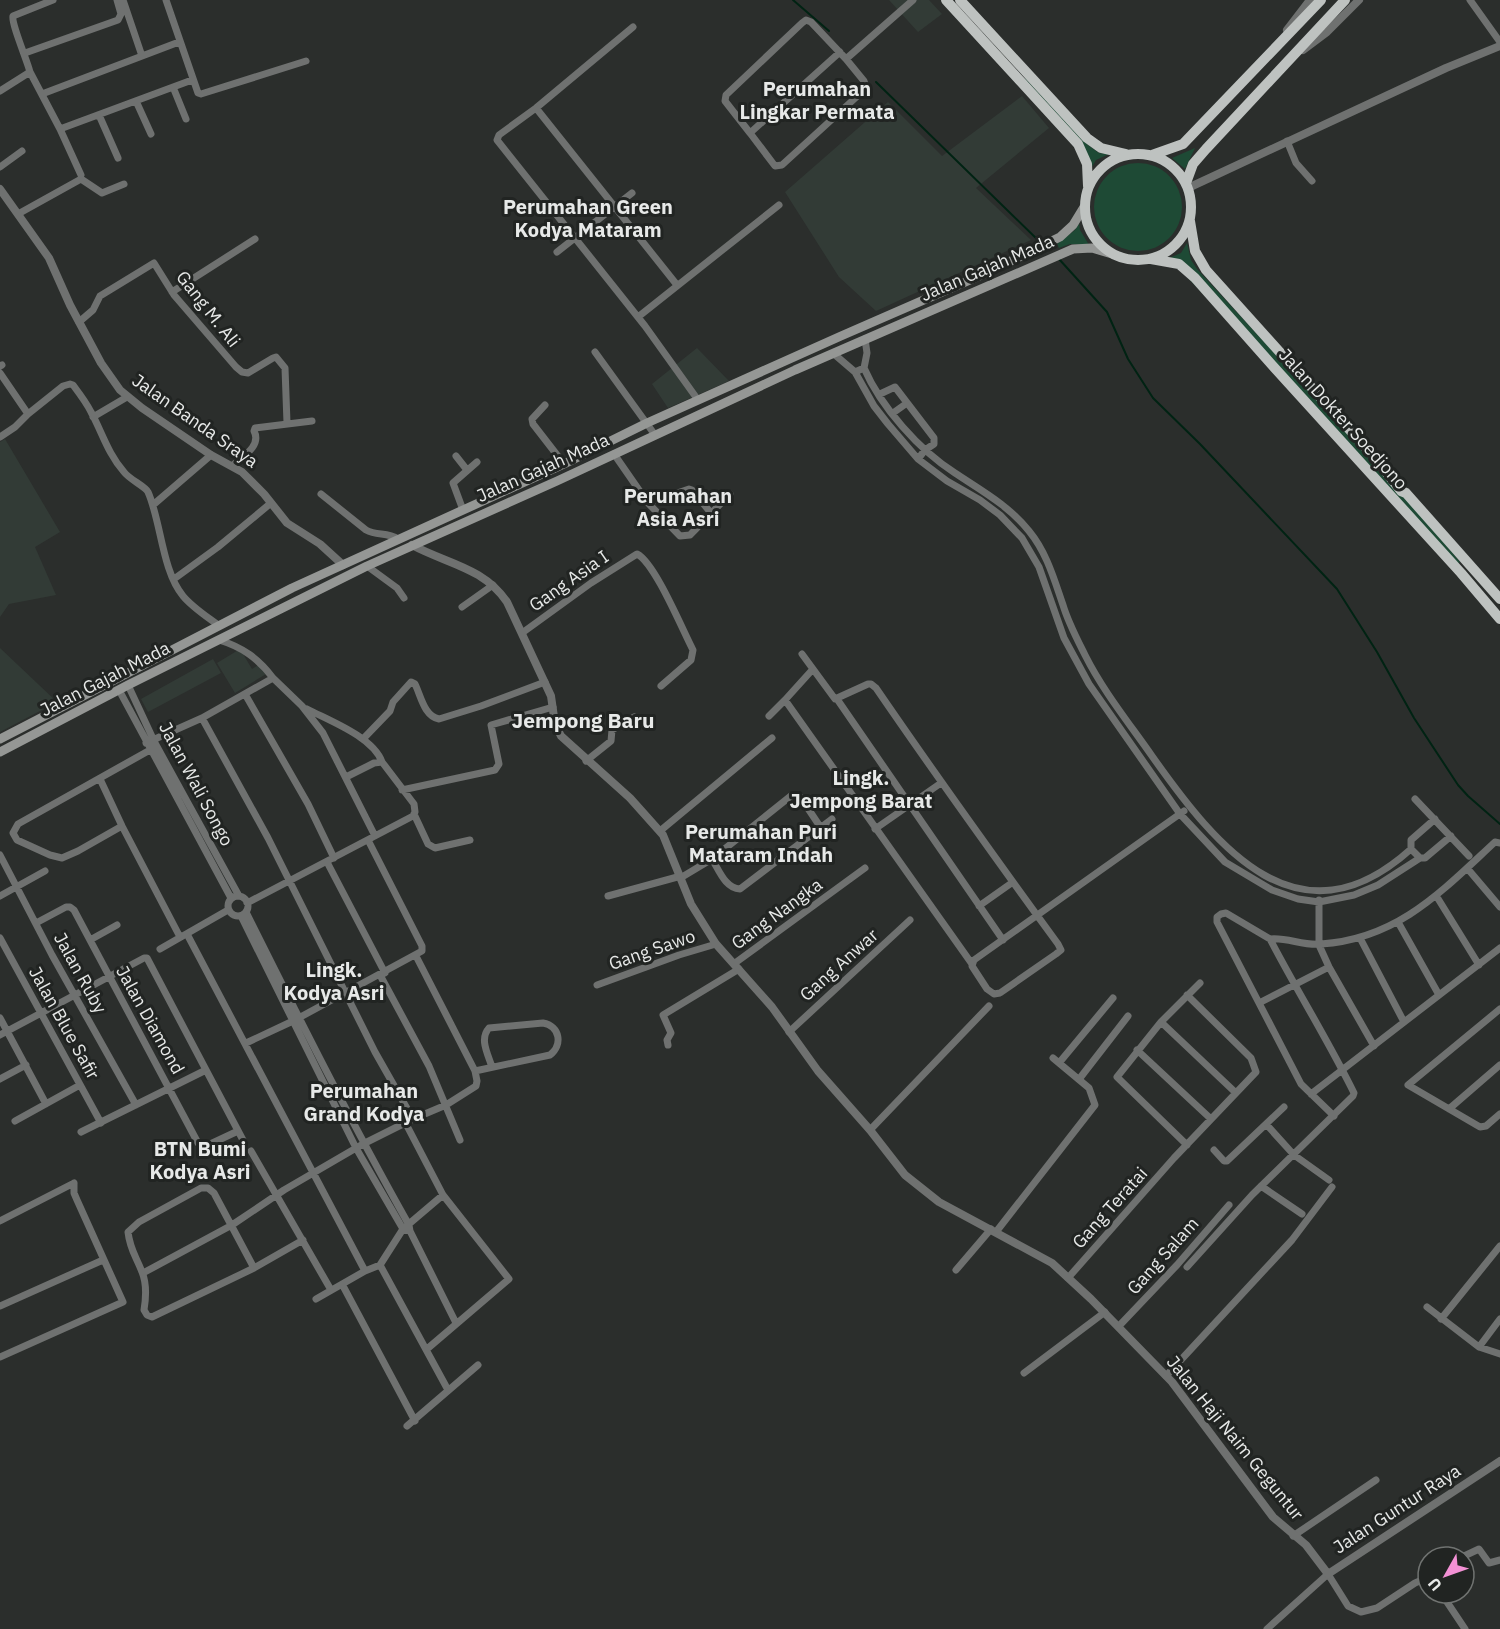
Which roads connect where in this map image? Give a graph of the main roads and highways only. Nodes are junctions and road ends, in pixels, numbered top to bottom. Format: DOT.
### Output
graph roads {
  1 [pos="946,0"];
  2 [pos="960,0"];
  3 [pos="1321,0"];
  4 [pos="1345,0"];
  5 [pos="1023,68"];
  6 [pos="1015,76"];
  7 [pos="1128,154"];
  8 [pos="1152,155"];
  9 [pos="1187,186"];
  10 [pos="1088,188"];
  11 [pos="1084,207"];
  12 [pos="1190,221"];
  13 [pos="1112,254"];
  14 [pos="1151,260"];
  15 [pos="841,336"];
  16 [pos="847,348"];
  17 [pos="450,515"];
  18 [pos="455,526"];
  19 [pos="1469,563"];
  20 [pos="1461,573"];
  21 [pos="1481,577"];
  22 [pos="292,588"];
  23 [pos="1474,588"];
  24 [pos="297,599"];
  25 [pos="1500,599"];
  26 [pos="1500,618"];
  27 [pos="166,652"];
  28 [pos="171,663"];
  29 [pos="67,704"];
  30 [pos="72,714"];
  31 [pos="0,739"];
  32 [pos="0,752"];
  1 -- 6 [label="highway"];
  2 -- 5 [label="highway"];
  3 -- 8 [label="highway"];
  4 -- 9 [label="highway"];
  5 -- 6 [label="highway"];
  5 -- 7 [label="highway"];
  6 -- 10 [label="highway"];
  7 -- 8 [label="highway"];
  7 -- 10 [label="highway"];
  8 -- 9 [label="highway"];
  9 -- 12 [label="highway"];
  10 -- 11 [label="highway"];
  11 -- 13 [label="highway"];
  11 -- 15 [label="main road, Jalan Gajah Mada"];
  12 -- 14 [label="highway"];
  12 -- 19 [label="highway, Jalan Dokter Soedjono"];
  13 -- 14 [label="highway"];
  13 -- 16 [label="main road, Jalan Gajah Mada"];
  14 -- 20 [label="highway, Jalan Dokter Soedjono"];
  15 -- 16 [label="main road"];
  15 -- 17 [label="main road, Jalan Gajah Mada"];
  16 -- 18 [label="main road, Jalan Gajah Mada"];
  17 -- 18 [label="main road"];
  17 -- 22 [label="main road, Jalan Gajah Mada"];
  18 -- 24 [label="main road, Jalan Gajah Mada"];
  19 -- 20 [label="highway"];
  19 -- 21 [label="highway, Jalan Dokter Soedjono"];
  20 -- 23 [label="highway, Jalan Dokter Soedjono"];
  21 -- 23 [label="highway"];
  21 -- 25 [label="highway, Jalan Dokter Soedjono"];
  22 -- 24 [label="main road"];
  22 -- 27 [label="main road, Jalan Gajah Mada"];
  23 -- 26 [label="highway, Jalan Dokter Soedjono"];
  24 -- 28 [label="main road, Jalan Gajah Mada"];
  27 -- 28 [label="main road"];
  27 -- 29 [label="main road, Jalan Gajah Mada"];
  28 -- 30 [label="main road, Jalan Gajah Mada"];
  29 -- 30 [label="main road"];
  29 -- 31 [label="main road, Jalan Gajah Mada"];
  30 -- 32 [label="main road, Jalan Gajah Mada"];
}
